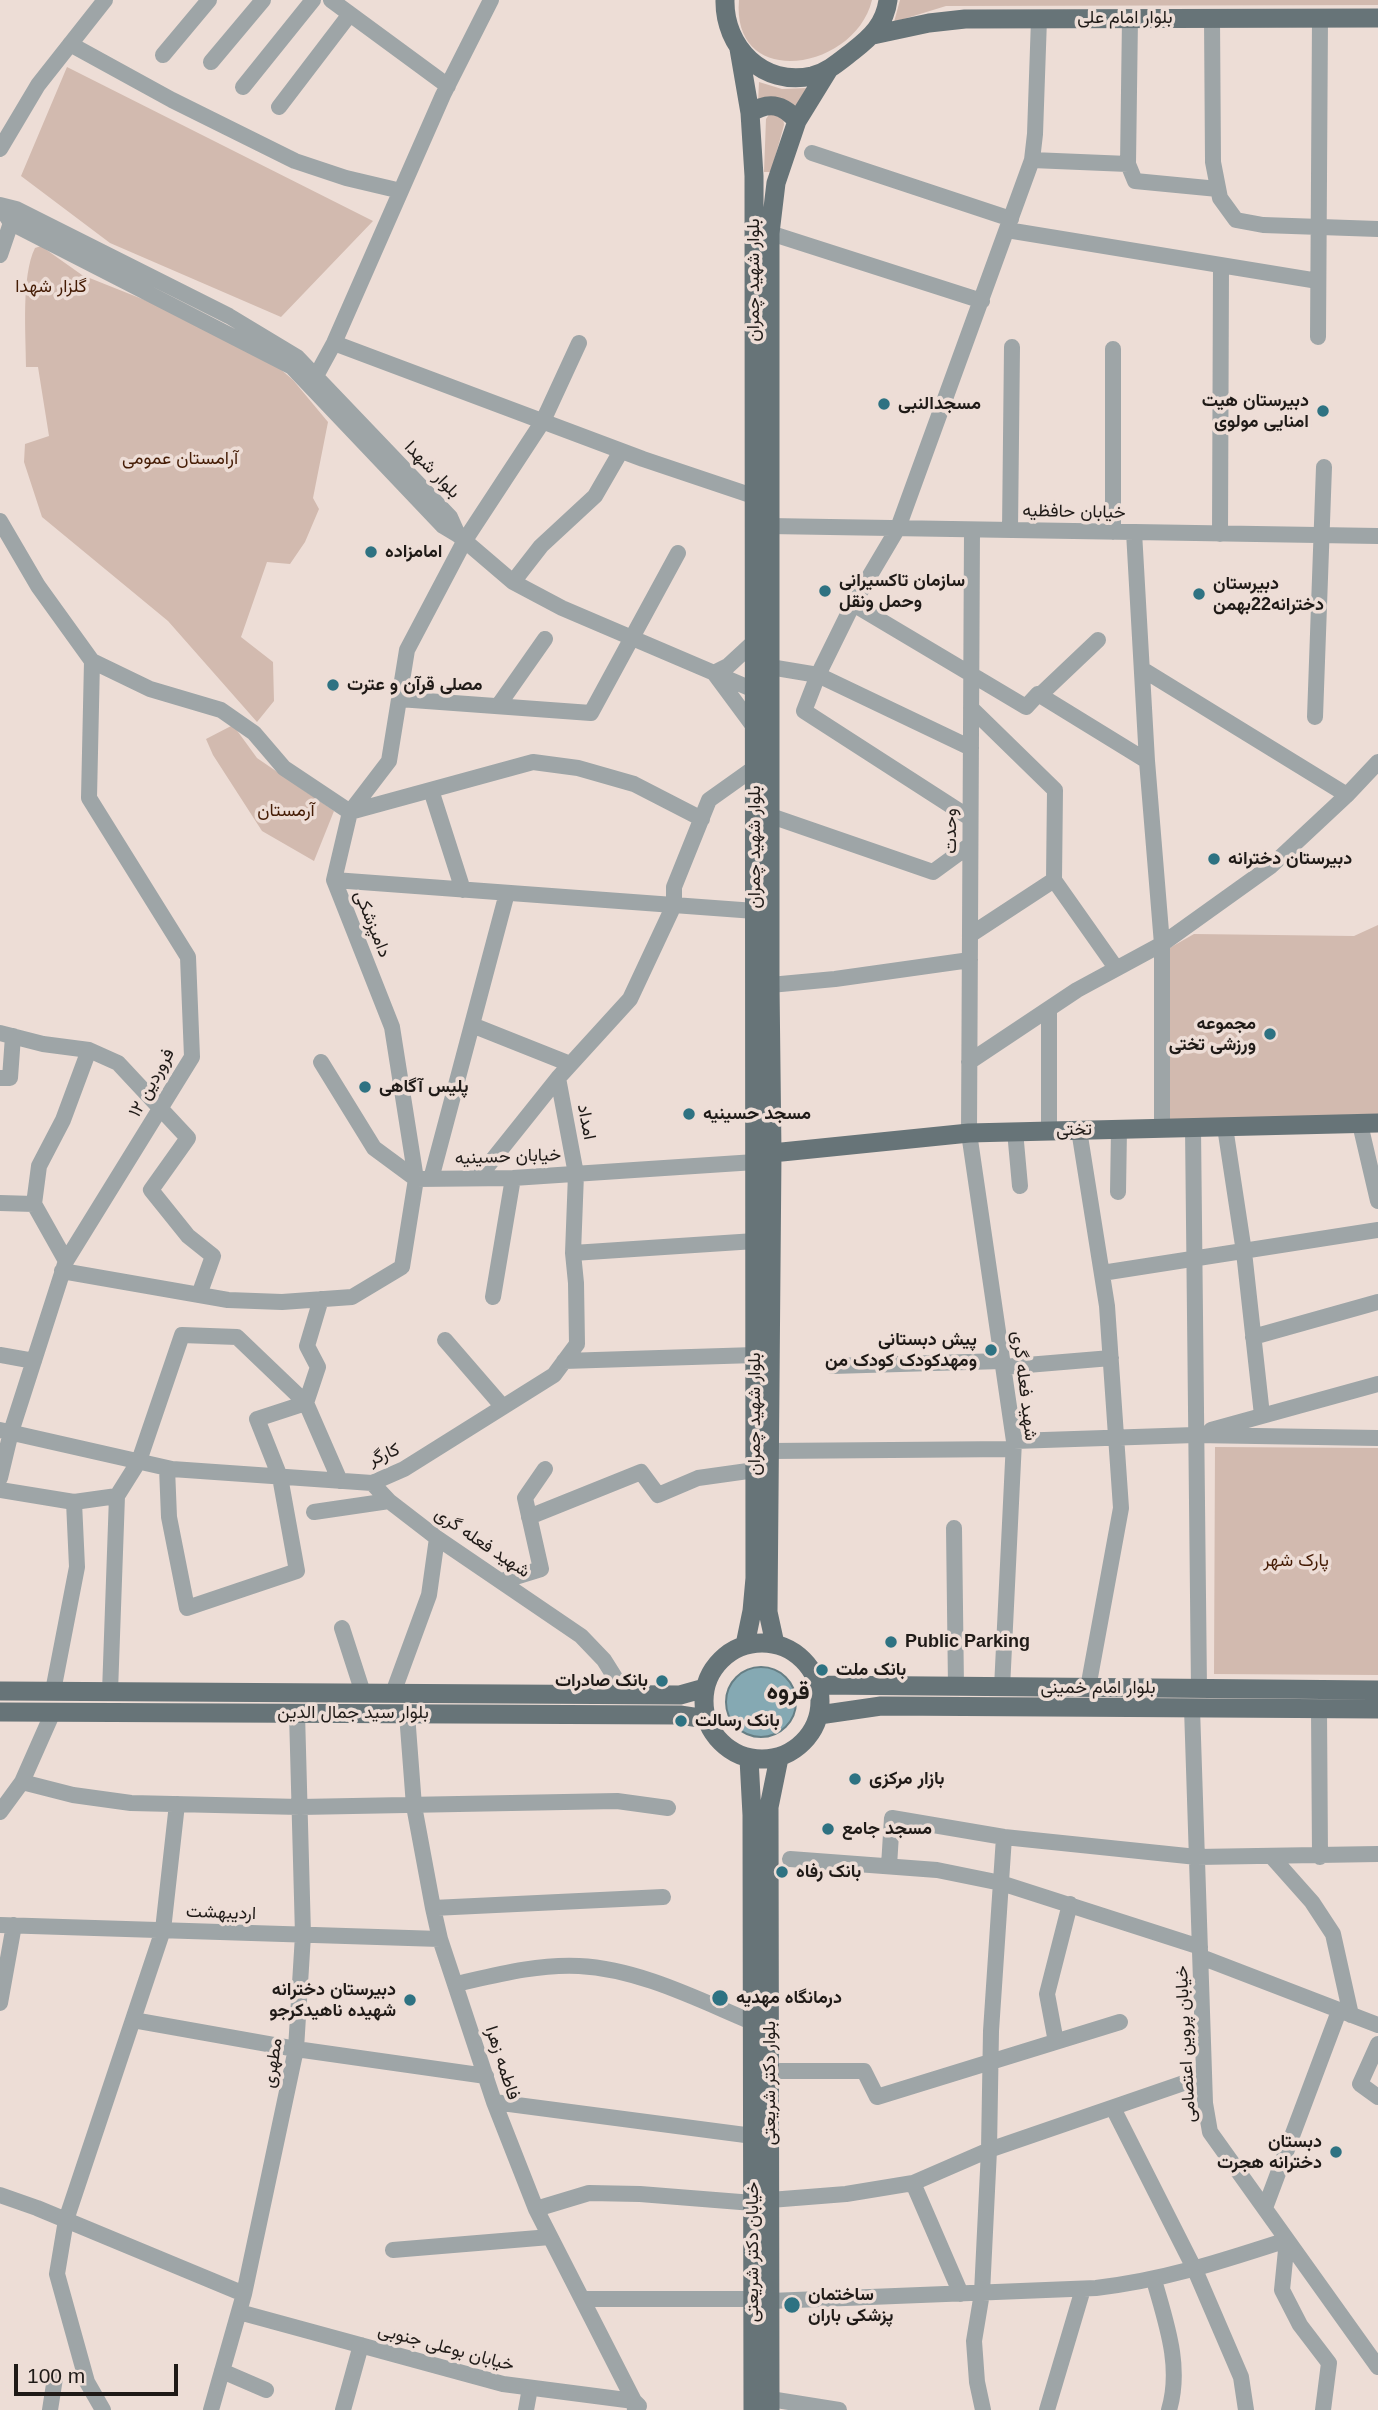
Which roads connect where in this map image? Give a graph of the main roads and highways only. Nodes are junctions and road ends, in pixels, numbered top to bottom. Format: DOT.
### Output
graph roads {
  1 [pos="725,0"];
  2 [pos="888,0"];
  3 [pos="1378,18"];
  4 [pos="873,35"];
  5 [pos="738,49"];
  6 [pos="829,69"];
  7 [pos="750,113"];
  8 [pos="797,121"];
  9 [pos="763,911"];
  10 [pos="1369,1124"];
  11 [pos="763,1158"];
  12 [pos="775,1644"];
  13 [pos="745,1645"];
  14 [pos="818,1685"];
  15 [pos="705,1688"];
  16 [pos="1378,1690"];
  17 [pos="0,1691"];
  18 [pos="169,1692"];
  19 [pos="977,1697"];
  20 [pos="1378,1709"];
  21 [pos="0,1712"];
  22 [pos="168,1713"];
  23 [pos="819,1715"];
  24 [pos="706,1718"];
  25 [pos="779,1758"];
  26 [pos="749,1759"];
  27 [pos="762,2202"];
  28 [pos="762,2300"];
  29 [pos="770,2404"];
  30 [pos="753,2410"];
  1 -- 5 [label="main road, بلوار شهید چمران"];
  2 -- 4 [label="main road"];
  3 -- 4 [label="main road, بلوار امام علی"];
  4 -- 6 [label="main road"];
  5 -- 6 [label="main road"];
  5 -- 7 [label="main road, بلوار شهید چمران"];
  6 -- 8 [label="main road, بلوار شهید چمران"];
  7 -- 8 [label="main road"];
  7 -- 9 [label="main road, بلوار شهید چمران"];
  8 -- 9 [label="main road, بلوار شهید چمران"];
  9 -- 11 [label="main road, بلوار شهید چمران"];
  9 -- 11 [label="main road, بلوار شهید چمران"];
  10 -- 11 [label="main road, تختی"];
  11 -- 12 [label="main road, بلوار شهید چمران"];
  11 -- 13 [label="main road, بلوار شهید چمران"];
  12 -- 13 [label="main road"];
  12 -- 14 [label="main road"];
  13 -- 15 [label="main road"];
  14 -- 19 [label="main road, بلوار امام خمینی"];
  14 -- 23 [label="main road"];
  15 -- 18 [label="main road, بلوار سید جمال الدین"];
  15 -- 24 [label="main road"];
  16 -- 19 [label="main road, بلوار امام خمینی"];
  17 -- 18 [label="main road, بلوار سید جمال الدین"];
  18 -- 22 [label="main road"];
  19 -- 20 [label="main road, بلوار امام خمینی"];
  19 -- 23 [label="main road, بلوار امام خمینی"];
  21 -- 22 [label="main road, بلوار سید جمال الدین"];
  22 -- 24 [label="main road, بلوار سید جمال الدین"];
  23 -- 25 [label="main road"];
  24 -- 26 [label="main road"];
  25 -- 26 [label="main road"];
  25 -- 27 [label="main road, بلوار دکتر شریعتی"];
  26 -- 27 [label="main road, خیابان دکتر شریعتی"];
  27 -- 28 [label="main road, بلوار دکتر شریعتی"];
  28 -- 29 [label="main road, بلوار دکتر شریعتی"];
  28 -- 30 [label="main road, خیابان دکتر شریعتی"];
}
